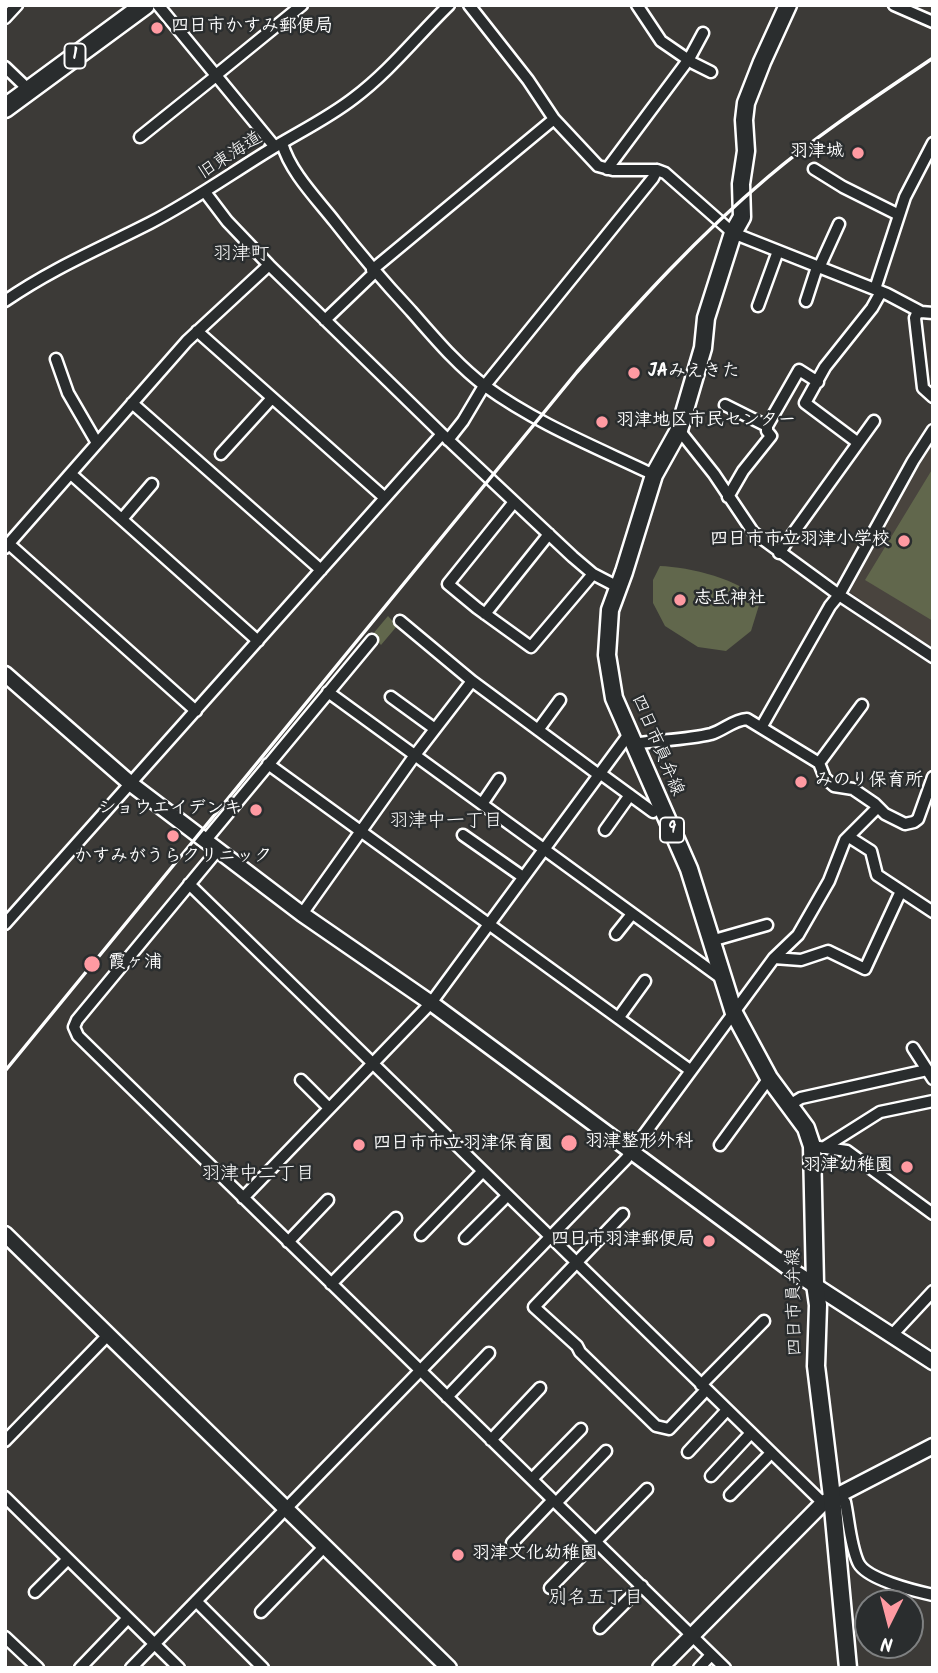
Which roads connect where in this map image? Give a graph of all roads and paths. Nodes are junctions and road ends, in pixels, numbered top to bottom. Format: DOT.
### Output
graph roads {
  1 [pos="18,5"];
  2 [pos="145,5"];
  3 [pos="158,5"];
  4 [pos="302,5"];
  5 [pos="469,5"];
  6 [pos="637,5"];
  7 [pos="788,5"];
  8 [pos="894,5"];
  9 [pos="442,8"];
  10 [pos="5,18"];
  11 [pos="933,22"];
  12 [pos="703,33"];
  13 [pos="689,59"];
  14 [pos="5,67"];
  15 [pos="711,72"];
  16 [pos="216,76"];
  17 [pos="29,90"];
  18 [pos="5,108"];
  19 [pos="554,119"];
  20 [pos="140,137"];
  21 [pos="933,143"];
  22 [pos="279,145"];
  23 [pos="607,169"];
  24 [pos="814,169"];
  25 [pos="657,170"];
  26 [pos="205,192"];
  27 [pos="899,215"];
  28 [pos="839,224"];
  29 [pos="733,233"];
  30 [pos="778,251"];
  31 [pos="269,265"];
  32 [pos="818,267"];
  33 [pos="373,271"];
  34 [pos="878,291"];
  35 [pos="5,301"];
  36 [pos="806,301"];
  37 [pos="758,306"];
  38 [pos="918,311"];
  39 [pos="933,313"];
  40 [pos="325,320"];
  41 [pos="197,331"];
  42 [pos="56,359"];
  43 [pos="818,382"];
  44 [pos="485,386"];
  45 [pos="933,397"];
  46 [pos="272,398"];
  47 [pos="132,403"];
  48 [pos="725,405"];
  49 [pos="874,421"];
  50 [pos="767,426"];
  51 [pos="680,430"];
  52 [pos="933,430"];
  53 [pos="445,437"];
  54 [pos="858,442"];
  55 [pos="97,443"];
  56 [pos="221,454"];
  57 [pos="71,474"];
  58 [pos="654,475"];
  59 [pos="152,484"];
  60 [pos="385,498"];
  61 [pos="728,498"];
  62 [pos="514,502"];
  63 [pos="122,519"];
  64 [pos="549,534"];
  65 [pos="7,546"];
  66 [pos="779,553"];
  67 [pos="321,570"];
  68 [pos="593,574"];
  69 [pos="618,587"];
  70 [pos="839,595"];
  71 [pos="485,614"];
  72 [pos="400,621"];
  73 [pos="372,640"];
  74 [pos="258,641"];
  75 [pos="933,657"];
  76 [pos="5,674"];
  77 [pos="472,681"];
  78 [pos="328,692"];
  79 [pos="391,697"];
  80 [pos="560,700"];
  81 [pos="862,705"];
  82 [pos="196,711"];
  83 [pos="762,726"];
  84 [pos="435,729"];
  85 [pos="538,730"];
  86 [pos="631,739"];
  87 [pos="415,755"];
  88 [pos="819,763"];
  89 [pos="268,764"];
  90 [pos="600,774"];
  91 [pos="933,777"];
  92 [pos="499,779"];
  93 [pos="131,785"];
  94 [pos="630,795"];
  95 [pos="482,804"];
  96 [pos="877,808"];
  97 [pos="653,812"];
  98 [pos="605,830"];
  99 [pos="361,831"];
  100 [pos="463,835"];
  101 [pos="849,837"];
  102 [pos="205,841"];
  103 [pos="544,849"];
  104 [pos="217,851"];
  105 [pos="523,877"];
  106 [pos="189,884"];
  107 [pos="901,891"];
  108 [pos="933,912"];
  109 [pos="302,914"];
  110 [pos="632,914"];
  111 [pos="5,924"];
  112 [pos="490,924"];
  113 [pos="766,925"];
  114 [pos="617,934"];
  115 [pos="711,941"];
  116 [pos="774,958"];
  117 [pos="722,979"];
  118 [pos="645,981"];
  119 [pos="431,1003"];
  120 [pos="734,1013"];
  121 [pos="619,1017"];
  122 [pos="913,1048"];
  123 [pos="373,1064"];
  124 [pos="690,1070"];
  125 [pos="930,1074"];
  126 [pos="769,1078"];
  127 [pos="300,1080"];
  128 [pos="933,1101"];
  129 [pos="788,1105"];
  130 [pos="329,1108"];
  131 [pos="720,1145"];
  132 [pos="817,1147"];
  133 [pos="630,1152"];
  134 [pos="482,1171"];
  135 [pos="507,1196"];
  136 [pos="243,1198"];
  137 [pos="328,1200"];
  138 [pos="623,1214"];
  139 [pos="933,1214"];
  140 [pos="396,1218"];
  141 [pos="5,1234"];
  142 [pos="421,1235"];
  143 [pos="549,1237"];
  144 [pos="465,1238"];
  145 [pos="288,1242"];
  146 [pos="576,1264"];
  147 [pos="331,1284"];
  148 [pos="815,1284"];
  149 [pos="933,1291"];
  150 [pos="764,1321"];
  151 [pos="108,1335"];
  152 [pos="892,1335"];
  153 [pos="489,1353"];
  154 [pos="933,1362"];
  155 [pos="419,1370"];
  156 [pos="704,1387"];
  157 [pos="540,1388"];
  158 [pos="447,1397"];
  159 [pos="727,1410"];
  160 [pos="580,1429"];
  161 [pos="751,1433"];
  162 [pos="491,1440"];
  163 [pos="5,1441"];
  164 [pos="933,1446"];
  165 [pos="606,1451"];
  166 [pos="688,1452"];
  167 [pos="771,1453"];
  168 [pos="711,1476"];
  169 [pos="532,1479"];
  170 [pos="647,1489"];
  171 [pos="730,1495"];
  172 [pos="5,1497"];
  173 [pos="827,1500"];
  174 [pos="555,1502"];
  175 [pos="286,1509"];
  176 [pos="595,1541"];
  177 [pos="512,1544"];
  178 [pos="324,1546"];
  179 [pos="68,1559"];
  180 [pos="642,1586"];
  181 [pos="550,1588"];
  182 [pos="36,1592"];
  183 [pos="933,1595"];
  184 [pos="196,1601"];
  185 [pos="261,1612"];
  186 [pos="128,1618"];
  187 [pos="600,1628"];
  188 [pos="691,1635"];
  189 [pos="5,1637"];
  190 [pos="155,1644"];
  191 [pos="711,1655"];
  192 [pos="38,1668"];
  193 [pos="80,1668"];
  194 [pos="131,1668"];
  195 [pos="179,1668"];
  196 [pos="263,1668"];
  197 [pos="449,1668"];
  198 [pos="660,1668"];
  199 [pos="699,1668"];
  200 [pos="725,1668"];
  201 [pos="848,1668"];
  1 -- 10 [label="street"];
  2 -- 17 [label="highway, 1"];
  3 -- 16 [label="street"];
  4 -- 16 [label="street"];
  5 -- 19 [label="street"];
  6 -- 13 [label="street"];
  7 -- 29 [label="main road, 四日市員弁線 / 9"];
  8 -- 11 [label="street"];
  9 -- 22 [label="street, 旧東海道"];
  12 -- 13 [label="street"];
  13 -- 15 [label="street"];
  13 -- 23 [label="street"];
  14 -- 17 [label="street"];
  16 -- 20 [label="street"];
  16 -- 22 [label="street"];
  17 -- 18 [label="highway, 1"];
  19 -- 23 [label="street"];
  19 -- 33 [label="street"];
  21 -- 27 [label="street"];
  22 -- 26 [label="street, 旧東海道"];
  22 -- 33 [label="street"];
  23 -- 25 [label="street"];
  24 -- 27 [label="street"];
  25 -- 29 [label="street"];
  25 -- 44 [label="street"];
  26 -- 31 [label="street"];
  26 -- 35 [label="street, 旧東海道"];
  27 -- 34 [label="street"];
  28 -- 32 [label="street"];
  29 -- 30 [label="street"];
  29 -- 51 [label="main road, 四日市員弁線 / 9"];
  30 -- 32 [label="street"];
  30 -- 37 [label="street"];
  31 -- 40 [label="street"];
  31 -- 41 [label="street"];
  32 -- 34 [label="street"];
  32 -- 36 [label="street"];
  33 -- 40 [label="street"];
  33 -- 44 [label="street"];
  34 -- 38 [label="street"];
  34 -- 43 [label="street"];
  38 -- 39 [label="street"];
  38 -- 45 [label="street"];
  40 -- 53 [label="street"];
  41 -- 46 [label="street"];
  41 -- 47 [label="street"];
  42 -- 55 [label="street"];
  43 -- 50 [label="street"];
  43 -- 54 [label="street"];
  44 -- 53 [label="street"];
  44 -- 58 [label="street"];
  46 -- 56 [label="street"];
  46 -- 60 [label="street"];
  47 -- 55 [label="street"];
  47 -- 67 [label="street"];
  48 -- 50 [label="street"];
  49 -- 54 [label="street"];
  50 -- 61 [label="street"];
  51 -- 58 [label="main road, 四日市員弁線 / 9"];
  51 -- 61 [label="street"];
  52 -- 70 [label="street"];
  53 -- 60 [label="street"];
  53 -- 62 [label="street"];
  54 -- 66 [label="street"];
  55 -- 57 [label="street"];
  57 -- 63 [label="street"];
  57 -- 65 [label="street"];
  58 -- 69 [label="main road, 四日市員弁線 / 9"];
  59 -- 63 [label="street"];
  60 -- 67 [label="street"];
  61 -- 66 [label="street"];
  62 -- 64 [label="street"];
  62 -- 71 [label="street"];
  63 -- 74 [label="street"];
  64 -- 68 [label="street"];
  64 -- 71 [label="street"];
  65 -- 82 [label="street"];
  66 -- 70 [label="street"];
  67 -- 74 [label="street"];
  68 -- 69 [label="street"];
  68 -- 71 [label="street"];
  69 -- 86 [label="main road, 四日市員弁線 / 9"];
  70 -- 75 [label="street"];
  70 -- 83 [label="street"];
  72 -- 77 [label="street"];
  73 -- 78 [label="street"];
  74 -- 82 [label="street"];
  76 -- 93 [label="street"];
  77 -- 84 [label="street"];
  77 -- 85 [label="street"];
  78 -- 87 [label="street"];
  78 -- 89 [label="street"];
  79 -- 84 [label="street"];
  80 -- 85 [label="street"];
  81 -- 88 [label="street"];
  82 -- 93 [label="street"];
  83 -- 86 [label="street"];
  83 -- 88 [label="street"];
  84 -- 87 [label="street"];
  85 -- 90 [label="street"];
  86 -- 90 [label="street"];
  86 -- 115 [label="main road, 四日市員弁線 / 9"];
  87 -- 95 [label="street"];
  87 -- 99 [label="street"];
  88 -- 96 [label="street"];
  89 -- 99 [label="street"];
  89 -- 102 [label="street"];
  90 -- 94 [label="street"];
  90 -- 103 [label="street"];
  91 -- 96 [label="street"];
  92 -- 95 [label="street"];
  93 -- 102 [label="street"];
  93 -- 111 [label="street"];
  94 -- 97 [label="street"];
  94 -- 98 [label="street"];
  95 -- 103 [label="street"];
  96 -- 101 [label="street"];
  99 -- 109 [label="street"];
  99 -- 112 [label="street"];
  100 -- 105 [label="street"];
  101 -- 107 [label="street"];
  101 -- 116 [label="street"];
  102 -- 104 [label="street"];
  103 -- 105 [label="street"];
  103 -- 110 [label="street"];
  104 -- 106 [label="street"];
  104 -- 109 [label="street"];
  105 -- 112 [label="street"];
  106 -- 123 [label="street"];
  106 -- 136 [label="street"];
  107 -- 108 [label="street"];
  107 -- 116 [label="street"];
  109 -- 119 [label="street"];
  110 -- 114 [label="street"];
  110 -- 117 [label="street"];
  112 -- 119 [label="street"];
  112 -- 121 [label="street"];
  113 -- 115 [label="street"];
  115 -- 117 [label="main road, 四日市員弁線 / 9"];
  116 -- 120 [label="street"];
  117 -- 120 [label="main road, 四日市員弁線 / 9"];
  118 -- 121 [label="street"];
  119 -- 123 [label="street"];
  119 -- 133 [label="street"];
  120 -- 124 [label="street"];
  120 -- 126 [label="main road, 四日市員弁線 / 9"];
  121 -- 124 [label="street"];
  122 -- 125 [label="street"];
  123 -- 130 [label="street"];
  123 -- 134 [label="street"];
  124 -- 133 [label="street"];
  125 -- 129 [label="street"];
  126 -- 129 [label="main road, 四日市員弁線 / 9"];
  126 -- 131 [label="street"];
  127 -- 130 [label="street"];
  128 -- 132 [label="street"];
  129 -- 132 [label="main road, 四日市員弁線 / 9"];
  130 -- 136 [label="street"];
  132 -- 139 [label="street"];
  132 -- 148 [label="main road, 四日市員弁線 / 9"];
  133 -- 143 [label="street"];
  133 -- 148 [label="street"];
  134 -- 135 [label="street"];
  134 -- 142 [label="street"];
  135 -- 143 [label="street"];
  135 -- 144 [label="street"];
  136 -- 145 [label="street"];
  137 -- 145 [label="street"];
  138 -- 146 [label="street"];
  140 -- 147 [label="street"];
  141 -- 151 [label="street"];
  143 -- 146 [label="street"];
  143 -- 155 [label="street"];
  145 -- 147 [label="street"];
  146 -- 156 [label="street"];
  146 -- 156 [label="street"];
  147 -- 155 [label="street"];
  148 -- 152 [label="street"];
  148 -- 173 [label="main road, 四日市員弁線 / 9"];
  149 -- 152 [label="street"];
  150 -- 156 [label="street"];
  151 -- 163 [label="street"];
  151 -- 175 [label="street"];
  152 -- 154 [label="street"];
  153 -- 158 [label="street"];
  155 -- 158 [label="street"];
  155 -- 175 [label="street"];
  156 -- 159 [label="street"];
  157 -- 162 [label="street"];
  158 -- 162 [label="street"];
  159 -- 161 [label="street"];
  159 -- 166 [label="street"];
  160 -- 169 [label="street"];
  161 -- 167 [label="street"];
  161 -- 168 [label="street"];
  162 -- 169 [label="street"];
  164 -- 173 [label="street"];
  165 -- 174 [label="street"];
  167 -- 171 [label="street"];
  167 -- 173 [label="street"];
  169 -- 174 [label="street"];
  170 -- 176 [label="street"];
  172 -- 179 [label="street"];
  173 -- 183 [label="street"];
  173 -- 188 [label="street"];
  173 -- 201 [label="main road, 四日市員弁線 / 9"];
  174 -- 176 [label="street"];
  174 -- 177 [label="street"];
  175 -- 178 [label="street"];
  175 -- 184 [label="street"];
  176 -- 180 [label="street"];
  176 -- 181 [label="street"];
  178 -- 185 [label="street"];
  178 -- 197 [label="street"];
  179 -- 182 [label="street"];
  179 -- 186 [label="street"];
  180 -- 187 [label="street"];
  180 -- 188 [label="street"];
  184 -- 190 [label="street"];
  184 -- 196 [label="street"];
  186 -- 190 [label="street"];
  186 -- 193 [label="street"];
  188 -- 191 [label="street"];
  188 -- 198 [label="street"];
  189 -- 192 [label="street"];
  190 -- 194 [label="street"];
  190 -- 195 [label="street"];
  191 -- 199 [label="street"];
  191 -- 200 [label="street"];
}
